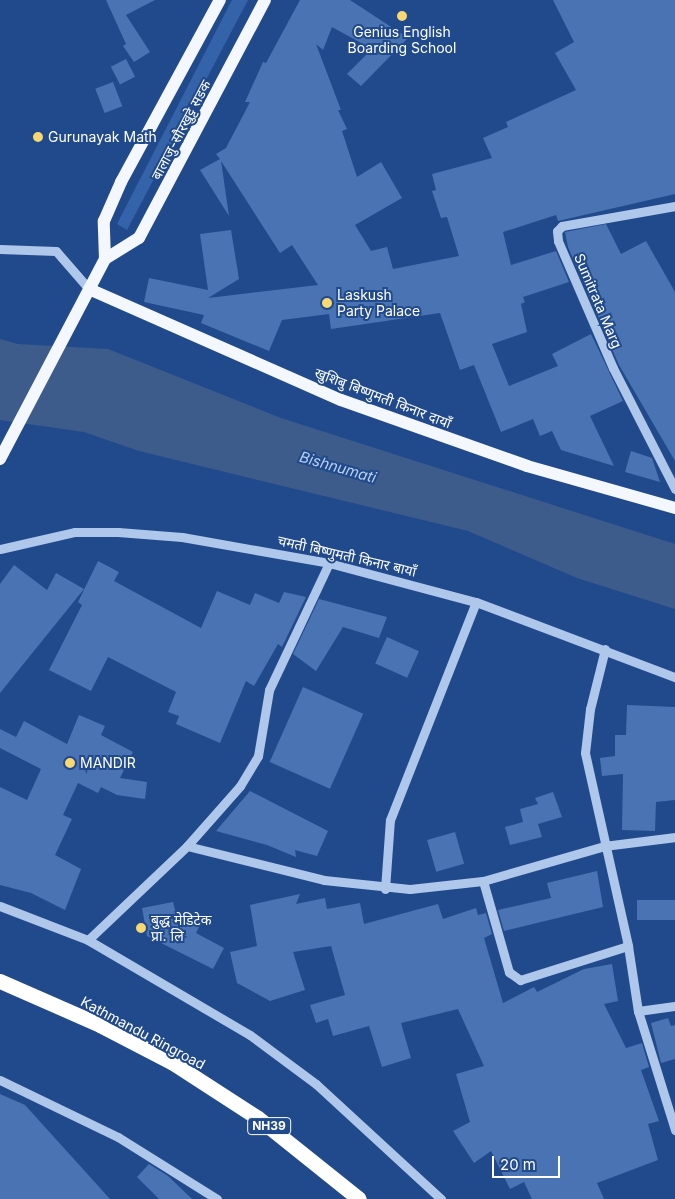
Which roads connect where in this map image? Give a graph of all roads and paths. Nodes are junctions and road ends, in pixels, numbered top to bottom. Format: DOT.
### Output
graph roads {
  1 [pos="220,0"];
  2 [pos="265,0"];
  3 [pos="675,206"];
  4 [pos="0,250"];
  5 [pos="105,259"];
  6 [pos="89,289"];
  7 [pos="0,459"];
  8 [pos="675,489"];
  9 [pos="675,508"];
  10 [pos="0,549"];
  11 [pos="329,564"];
  12 [pos="476,602"];
  13 [pos="605,649"];
  14 [pos="675,677"];
  15 [pos="675,837"];
  16 [pos="187,846"];
  17 [pos="604,846"];
  18 [pos="483,881"];
  19 [pos="385,889"];
  20 [pos="0,906"];
  21 [pos="88,940"];
  22 [pos="628,946"];
  23 [pos="0,981"];
  24 [pos="675,1006"];
  25 [pos="638,1011"];
  26 [pos="0,1080"];
  27 [pos="675,1130"];
  28 [pos="217,1199"];
  29 [pos="359,1199"];
  30 [pos="441,1199"];
  1 -- 5 [label="main road, बालाजु-सौरखुट्टे सडक"];
  2 -- 5 [label="main road, बालाजु-सौरखुट्टे सडक"];
  3 -- 8 [label="street, Sumitrata Marg"];
  4 -- 6 [label="street"];
  5 -- 6 [label="main road, बालाजु-सौरखुट्टे सडक"];
  6 -- 7 [label="main road, बालाजु-सौरखुट्टे सडक"];
  6 -- 9 [label="main road, खुशिबु बिष्णुमती किनार दायाँ"];
  10 -- 11 [label="street, चमती बिष्णुमती किनार बायाँ"];
  11 -- 12 [label="street, चमती बिष्णुमती किनार बायाँ"];
  11 -- 16 [label="street"];
  12 -- 13 [label="street, चमती बिष्णुमती किनार बायाँ"];
  12 -- 19 [label="street"];
  13 -- 14 [label="street, चमती बिष्णुमती किनार बायाँ"];
  13 -- 17 [label="street"];
  15 -- 17 [label="street"];
  16 -- 19 [label="street"];
  16 -- 21 [label="street"];
  17 -- 18 [label="street"];
  17 -- 22 [label="street"];
  18 -- 19 [label="street"];
  18 -- 22 [label="street"];
  20 -- 21 [label="street"];
  21 -- 30 [label="street"];
  22 -- 25 [label="street"];
  23 -- 29 [label="highway, Kathmandu Ringroad / NH39"];
  24 -- 25 [label="street"];
  25 -- 27 [label="street"];
  26 -- 28 [label="street"];
}
